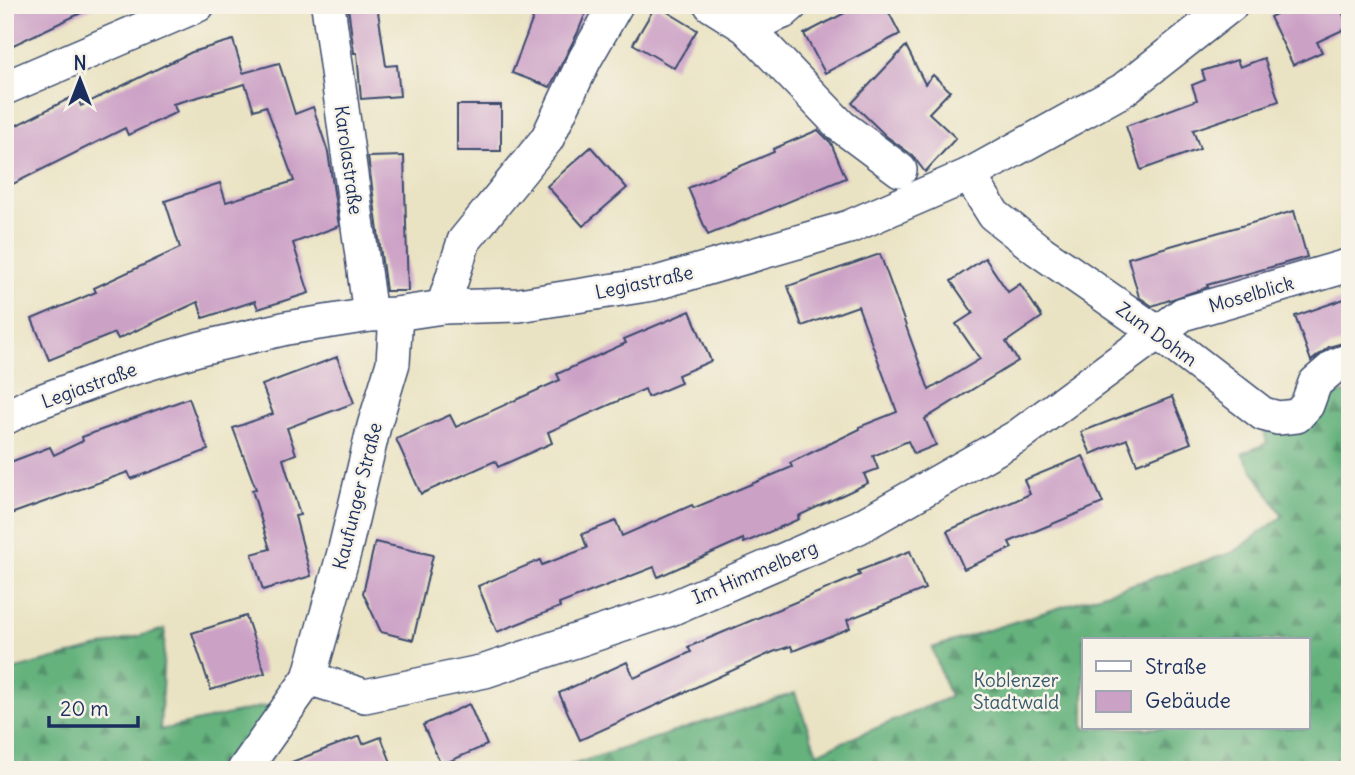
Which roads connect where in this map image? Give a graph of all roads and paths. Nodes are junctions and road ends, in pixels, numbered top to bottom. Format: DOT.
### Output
graph roads {
  1 [pos="198,5"];
  2 [pos="328,5"];
  3 [pos="616,5"];
  4 [pos="711,5"];
  5 [pos="791,5"];
  6 [pos="1231,5"];
  7 [pos="746,27"];
  8 [pos="5,88"];
  9 [pos="900,170"];
  10 [pos="969,175"];
  11 [pos="1350,265"];
  12 [pos="443,307"];
  13 [pos="383,314"];
  14 [pos="1158,333"];
  15 [pos="1350,360"];
  16 [pos="5,418"];
  17 [pos="309,678"];
  18 [pos="244,770"];
  1 -- 8 [label="street"];
  2 -- 13 [label="street, Karolastraße"];
  3 -- 12 [label="street"];
  4 -- 7 [label="street"];
  5 -- 7 [label="street"];
  6 -- 10 [label="street, Legiastraße"];
  7 -- 9 [label="street"];
  10 -- 12 [label="street, Legiastraße"];
  10 -- 14 [label="street, Zum Dohm"];
  11 -- 14 [label="street, Moselblick"];
  12 -- 13 [label="street, Legiastraße"];
  13 -- 16 [label="street, Legiastraße"];
  13 -- 17 [label="street, Kaufunger Straße"];
  14 -- 15 [label="street, Zum Dohm"];
  14 -- 17 [label="street, Im Himmelberg"];
  17 -- 18 [label="street, Kaufunger Straße"];
}
